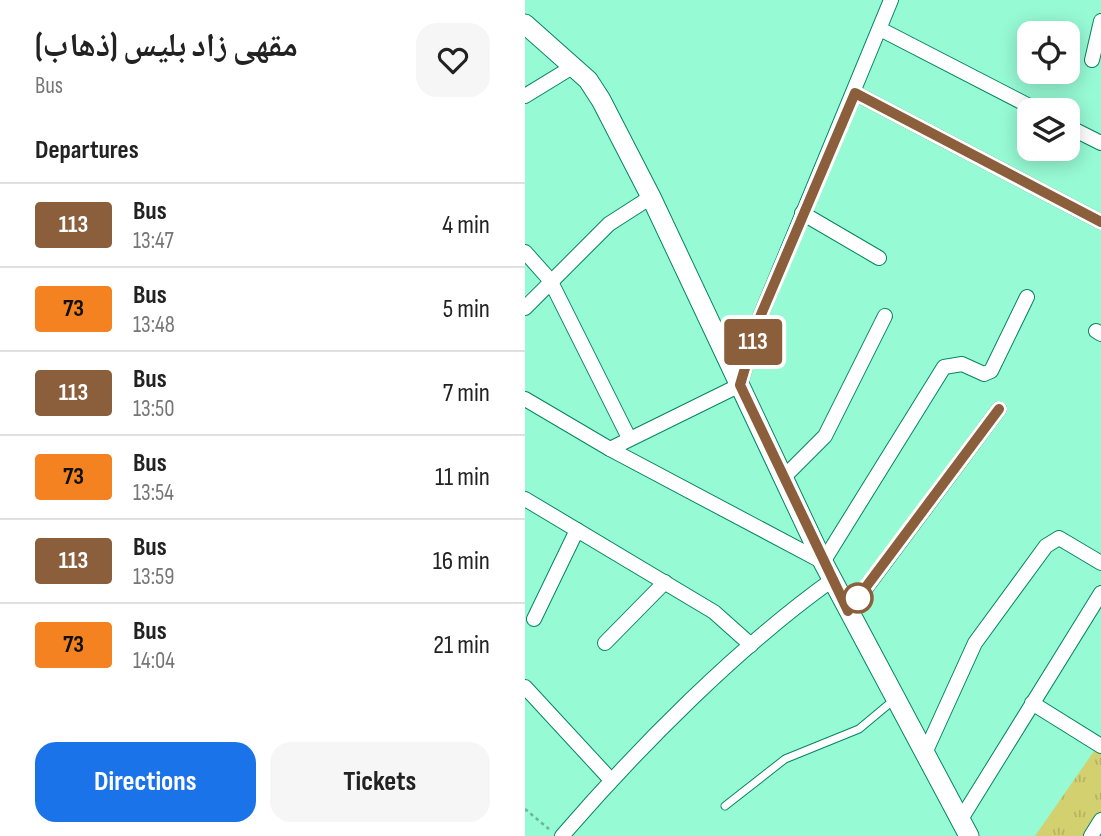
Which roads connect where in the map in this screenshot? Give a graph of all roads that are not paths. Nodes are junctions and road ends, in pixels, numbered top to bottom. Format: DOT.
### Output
graph roads {
  1 [pos="891,0"];
  2 [pos="1101,20"];
  3 [pos="525,24"];
  4 [pos="880,29"];
  5 [pos="1092,60"];
  6 [pos="574,65"];
  7 [pos="855,93"];
  8 [pos="525,96"];
  9 [pos="1017,99"];
  10 [pos="1080,132"];
  11 [pos="1101,143"];
  12 [pos="651,197"];
  13 [pos="802,214"];
  14 [pos="1101,222"];
  15 [pos="525,251"];
  16 [pos="879,258"];
  17 [pos="550,280"];
  18 [pos="1027,297"];
  19 [pos="525,307"];
  20 [pos="885,316"];
  21 [pos="740,385"];
  22 [pos="525,398"];
  23 [pos="999,409"];
  24 [pos="629,438"];
  25 [pos="610,449"];
  26 [pos="785,476"];
  27 [pos="525,499"];
  28 [pos="577,530"];
  29 [pos="1101,563"];
  30 [pos="828,571"];
  31 [pos="665,582"];
  32 [pos="1101,593"];
  33 [pos="848,611"];
  34 [pos="534,620"];
  35 [pos="605,643"];
  36 [pos="751,645"];
  37 [pos="525,687"];
  38 [pos="895,698"];
  39 [pos="1032,703"];
  40 [pos="1101,746"];
  41 [pos="925,753"];
  42 [pos="611,780"];
  43 [pos="725,806"];
  44 [pos="1101,820"];
  45 [pos="965,827"];
  46 [pos="562,836"];
  47 [pos="1091,836"];
  1 -- 4 [label="street"];
  2 -- 5 [label="street"];
  3 -- 6 [label="street"];
  4 -- 7 [label="street"];
  4 -- 9 [label="street"];
  6 -- 8 [label="street"];
  6 -- 12 [label="street"];
  7 -- 13 [label="street"];
  7 -- 14 [label="street"];
  10 -- 11 [label="street"];
  12 -- 17 [label="street"];
  12 -- 21 [label="street"];
  13 -- 16 [label="street"];
  13 -- 21 [label="street"];
  15 -- 17 [label="street"];
  17 -- 19 [label="street"];
  17 -- 24 [label="street"];
  18 -- 30 [label="street"];
  20 -- 26 [label="street"];
  21 -- 24 [label="street"];
  21 -- 26 [label="street"];
  22 -- 25 [label="street"];
  23 -- 33 [label="street"];
  24 -- 25 [label="street"];
  25 -- 30 [label="street"];
  26 -- 30 [label="street"];
  27 -- 28 [label="street"];
  28 -- 31 [label="street"];
  28 -- 34 [label="street"];
  29 -- 41 [label="street"];
  30 -- 33 [label="street"];
  30 -- 36 [label="street"];
  31 -- 35 [label="street"];
  31 -- 36 [label="street"];
  32 -- 39 [label="street"];
  33 -- 38 [label="street"];
  36 -- 42 [label="street"];
  37 -- 42 [label="street"];
  38 -- 41 [label="street"];
  38 -- 43 [label="lane"];
  39 -- 40 [label="street"];
  39 -- 45 [label="street"];
  41 -- 45 [label="street"];
  42 -- 46 [label="street"];
  44 -- 47 [label="street"];
}
